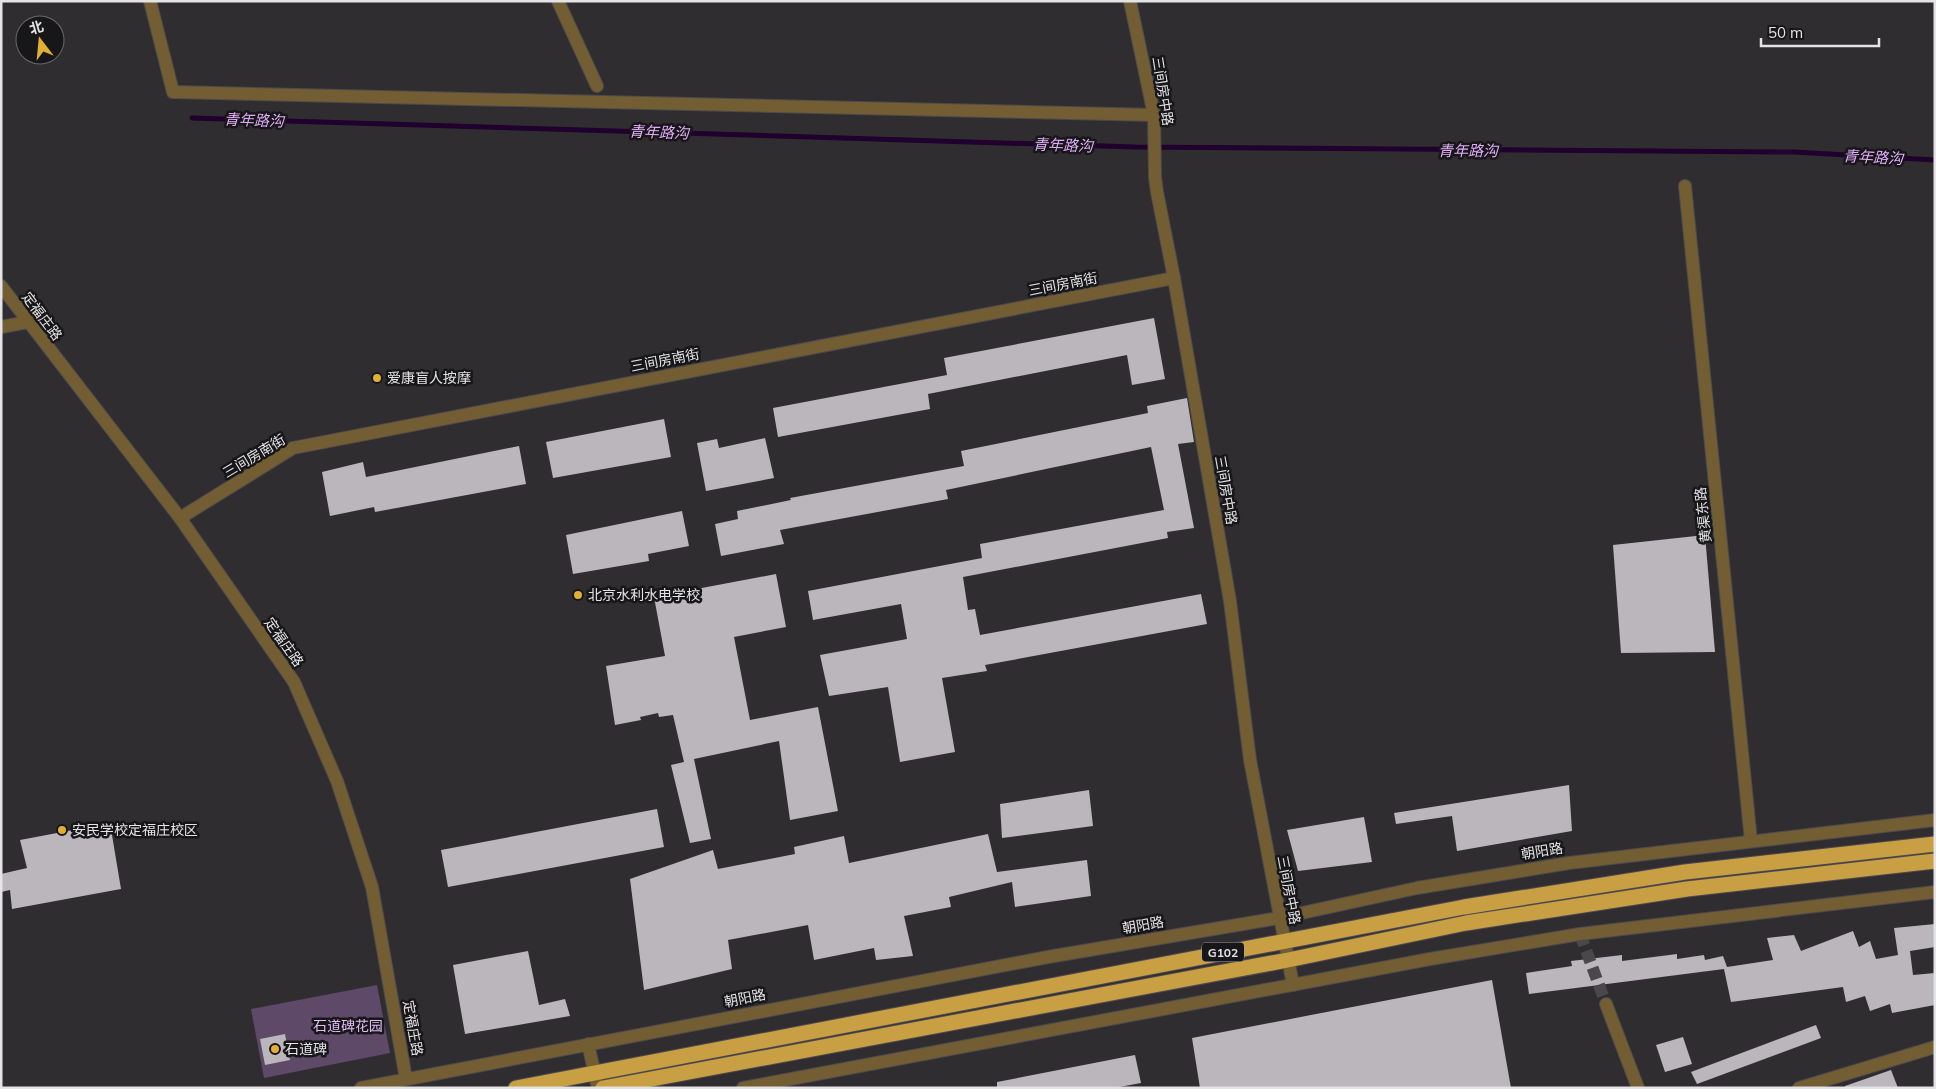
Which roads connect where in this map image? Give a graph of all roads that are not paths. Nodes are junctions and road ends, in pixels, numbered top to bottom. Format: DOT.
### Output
graph roads {
  1 [pos="150,1"];
  2 [pos="558,1"];
  3 [pos="1130,1"];
  4 [pos="597,86"];
  5 [pos="1155,120"];
  6 [pos="1685,186"];
  7 [pos="1174,278"];
  8 [pos="1,286"];
  9 [pos="28,322"];
  10 [pos="1,327"];
  11 [pos="180,518"];
  12 [pos="1935,820"];
  13 [pos="1751,841"];
  14 [pos="1935,844"];
  15 [pos="1935,861"];
  16 [pos="1935,892"];
  17 [pos="1279,918"];
  18 [pos="1284,940"];
  19 [pos="1288,960"];
  20 [pos="1293,985"];
  21 [pos="1606,1004"];
  22 [pos="588,1044"];
  23 [pos="1935,1047"];
  24 [pos="406,1079"];
  25 [pos="597,1080"];
  26 [pos="361,1088"];
  27 [pos="516,1088"];
  28 [pos="603,1088"];
  29 [pos="743,1088"];
  30 [pos="1638,1088"];
  31 [pos="1799,1088"];
  1 -- 5 [label="street"];
  2 -- 4 [label="street"];
  3 -- 5 [label="street, 三间房中路"];
  5 -- 7 [label="street, 三间房中路"];
  6 -- 13 [label="street, 黄渠东路"];
  7 -- 11 [label="street, 三间房南街"];
  7 -- 17 [label="street, 三间房中路"];
  8 -- 9 [label="street, 定福庄路"];
  9 -- 10 [label="street"];
  9 -- 11 [label="street, 定福庄路"];
  11 -- 24 [label="street, 定福庄路"];
  12 -- 13 [label="street, 朝阳路"];
  13 -- 17 [label="street, 朝阳路"];
  14 -- 18 [label="highway, G102"];
  15 -- 19 [label="highway, G102"];
  16 -- 20 [label="street"];
  17 -- 18 [label="street, 三间房中路"];
  17 -- 22 [label="street, 朝阳路"];
  18 -- 19 [label="street, 三间房中路"];
  18 -- 25 [label="highway, G102"];
  19 -- 20 [label="street, 三间房中路"];
  19 -- 28 [label="highway, G102"];
  20 -- 29 [label="street"];
  21 -- 30 [label="street"];
  22 -- 24 [label="street, 朝阳路"];
  22 -- 25 [label="street"];
  23 -- 31 [label="street"];
  24 -- 26 [label="street, 朝阳路"];
  25 -- 27 [label="highway, G102"];
}
